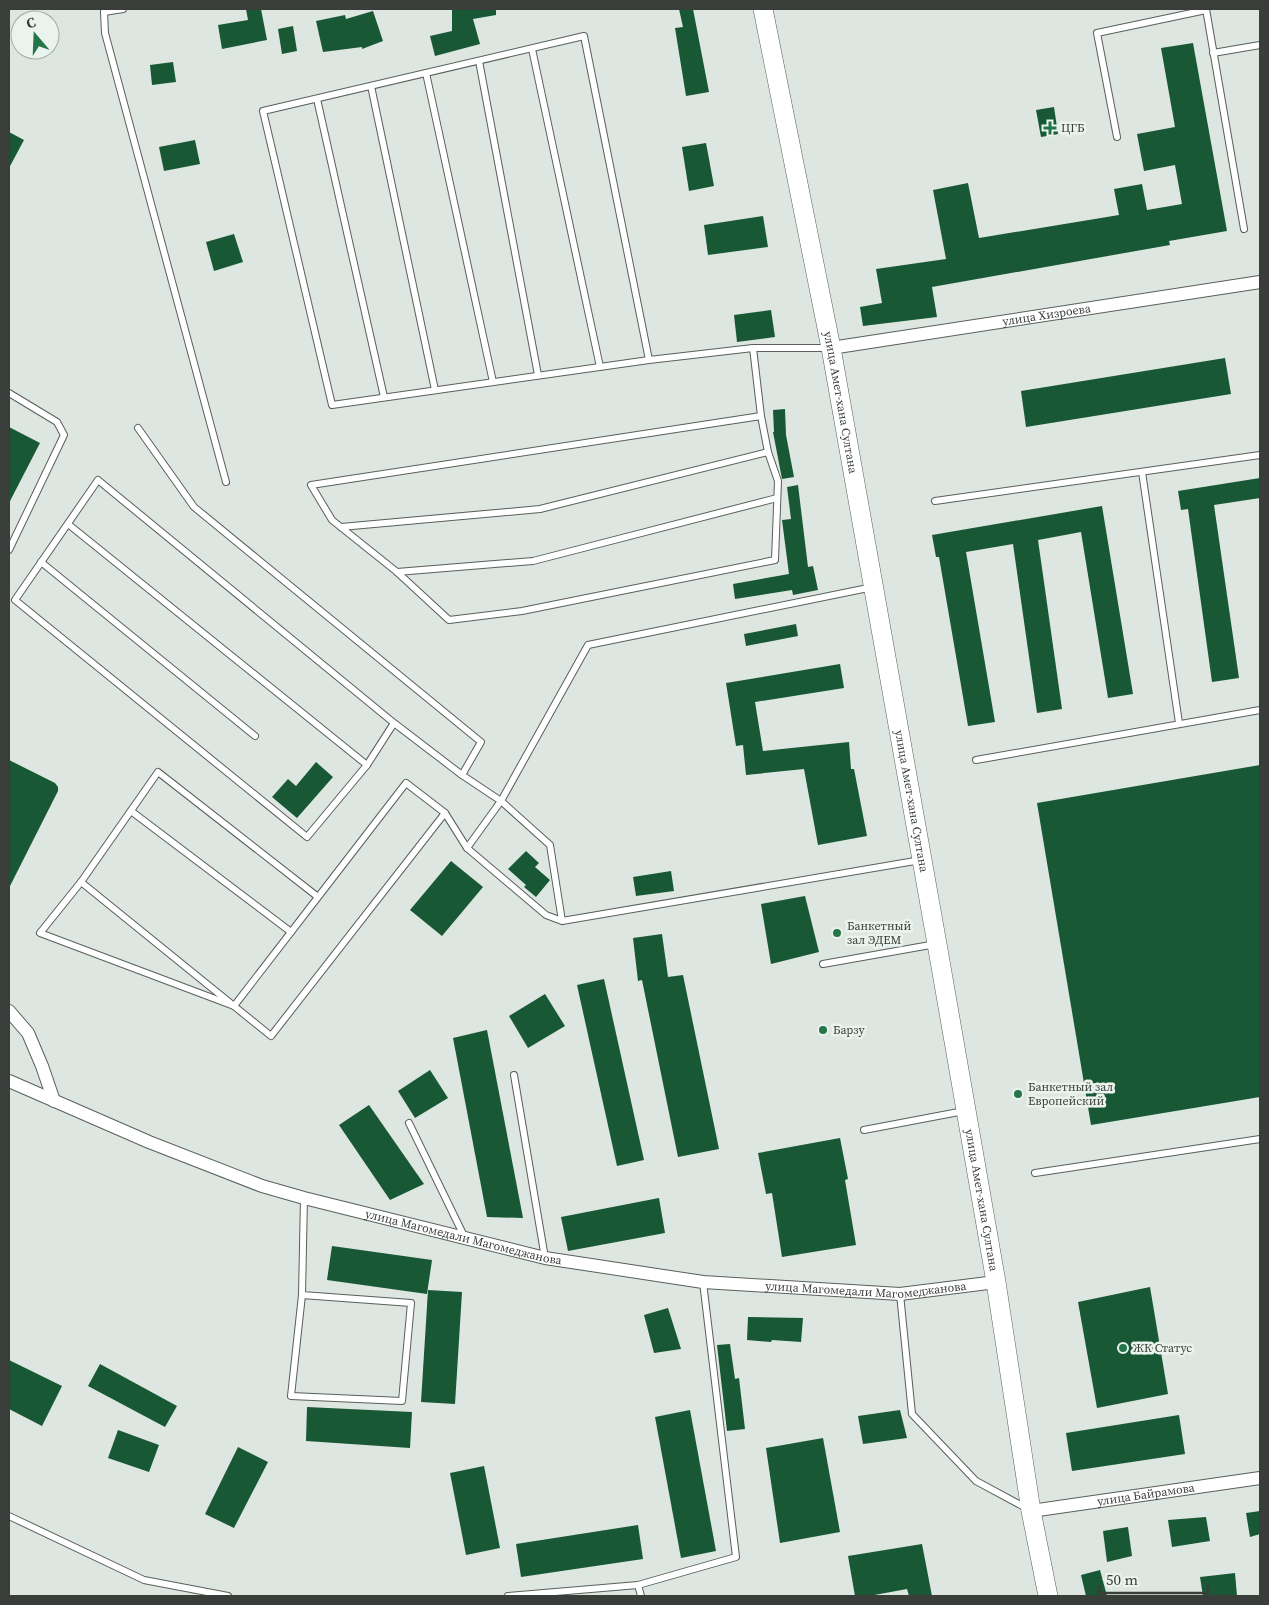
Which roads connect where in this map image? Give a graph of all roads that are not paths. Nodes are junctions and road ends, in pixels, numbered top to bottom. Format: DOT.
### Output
graph roads {
  1 [pos="124,9"];
  2 [pos="763,9"];
  3 [pos="1206,9"];
  4 [pos="104,10"];
  5 [pos="1260,45"];
  6 [pos="532,49"];
  7 [pos="1213,53"];
  8 [pos="479,61"];
  9 [pos="426,73"];
  10 [pos="371,86"];
  11 [pos="317,99"];
  12 [pos="1116,137"];
  13 [pos="1244,230"];
  14 [pos="1260,282"];
  15 [pos="753,348"];
  16 [pos="831,348"];
  17 [pos="649,360"];
  18 [pos="600,366"];
  19 [pos="538,375"];
  20 [pos="493,382"];
  21 [pos="435,390"];
  22 [pos="9,393"];
  23 [pos="384,397"];
  24 [pos="761,416"];
  25 [pos="138,428"];
  26 [pos="768,452"];
  27 [pos="1260,455"];
  28 [pos="1142,472"];
  29 [pos="226,482"];
  30 [pos="777,498"];
  31 [pos="934,501"];
  32 [pos="68,524"];
  33 [pos="341,527"];
  34 [pos="9,550"];
  35 [pos="41,562"];
  36 [pos="397,572"];
  37 [pos="874,586"];
  38 [pos="1260,710"];
  39 [pos="394,723"];
  40 [pos="1180,723"];
  41 [pos="255,736"];
  42 [pos="976,760"];
  43 [pos="368,765"];
  44 [pos="462,775"];
  45 [pos="502,801"];
  46 [pos="131,811"];
  47 [pos="445,813"];
  48 [pos="468,848"];
  49 [pos="923,860"];
  50 [pos="81,882"];
  51 [pos="318,897"];
  52 [pos="562,921"];
  53 [pos="291,932"];
  54 [pos="937,944"];
  55 [pos="823,964"];
  56 [pos="234,1006"];
  57 [pos="9,1011"];
  58 [pos="514,1075"];
  59 [pos="9,1081"];
  60 [pos="54,1101"];
  61 [pos="966,1111"];
  62 [pos="409,1123"];
  63 [pos="864,1130"];
  64 [pos="1260,1139"];
  65 [pos="1035,1173"];
  66 [pos="304,1198"];
  67 [pos="465,1238"];
  68 [pos="544,1258"];
  69 [pos="703,1282"];
  70 [pos="996,1282"];
  71 [pos="900,1294"];
  72 [pos="302,1295"];
  73 [pos="1260,1478"];
  74 [pos="1031,1511"];
  75 [pos="9,1516"];
  76 [pos="638,1585"];
  77 [pos="228,1596"];
  78 [pos="508,1596"];
  79 [pos="641,1596"];
  80 [pos="1048,1596"];
  1 -- 4 [label="lane"];
  2 -- 16 [label="main road, улица Амет-хана Султана"];
  3 -- 7 [label="lane"];
  3 -- 12 [label="lane"];
  4 -- 29 [label="lane"];
  5 -- 7 [label="lane"];
  6 -- 8 [label="lane"];
  6 -- 17 [label="lane"];
  6 -- 18 [label="lane"];
  7 -- 13 [label="lane"];
  8 -- 9 [label="lane"];
  8 -- 19 [label="lane"];
  9 -- 10 [label="lane"];
  9 -- 20 [label="lane"];
  10 -- 11 [label="lane"];
  10 -- 21 [label="lane"];
  11 -- 23 [label="lane"];
  11 -- 23 [label="lane"];
  14 -- 16 [label="street, улица Хизроева"];
  15 -- 16 [label="lane"];
  15 -- 17 [label="lane"];
  15 -- 24 [label="lane"];
  16 -- 37 [label="main road, улица Амет-хана Султана"];
  17 -- 18 [label="lane"];
  18 -- 19 [label="lane"];
  19 -- 20 [label="lane"];
  20 -- 21 [label="lane"];
  21 -- 23 [label="lane"];
  22 -- 34 [label="lane"];
  24 -- 26 [label="lane"];
  24 -- 33 [label="lane"];
  25 -- 44 [label="lane"];
  26 -- 30 [label="lane"];
  26 -- 33 [label="lane"];
  27 -- 28 [label="lane"];
  28 -- 31 [label="lane"];
  28 -- 40 [label="lane"];
  30 -- 36 [label="lane"];
  30 -- 36 [label="lane"];
  32 -- 35 [label="lane"];
  32 -- 39 [label="lane"];
  32 -- 43 [label="lane"];
  33 -- 36 [label="lane"];
  35 -- 41 [label="lane"];
  35 -- 43 [label="lane"];
  37 -- 45 [label="lane"];
  37 -- 49 [label="main road, улица Амет-хана Султана"];
  38 -- 40 [label="lane"];
  39 -- 43 [label="lane"];
  39 -- 44 [label="lane"];
  40 -- 42 [label="lane"];
  44 -- 45 [label="lane"];
  45 -- 48 [label="lane"];
  45 -- 52 [label="lane"];
  46 -- 50 [label="lane"];
  46 -- 51 [label="lane"];
  46 -- 53 [label="lane"];
  47 -- 48 [label="lane"];
  47 -- 51 [label="lane"];
  47 -- 56 [label="lane"];
  48 -- 52 [label="lane"];
  49 -- 52 [label="lane"];
  49 -- 54 [label="main road, улица Амет-хана Султана"];
  50 -- 56 [label="lane"];
  50 -- 56 [label="lane"];
  51 -- 53 [label="lane"];
  53 -- 56 [label="lane"];
  54 -- 55 [label="lane"];
  54 -- 61 [label="main road, улица Амет-хана Султана"];
  57 -- 60 [label="street"];
  58 -- 68 [label="lane"];
  59 -- 60 [label="street, улица Магомедали Магомеджановa"];
  60 -- 66 [label="street, улица Магомедали Магомеджановa"];
  61 -- 63 [label="lane"];
  61 -- 70 [label="main road, улица Амет-хана Султана"];
  62 -- 67 [label="lane"];
  64 -- 65 [label="lane"];
  66 -- 67 [label="street, улица Магомедали Магомеджановa"];
  66 -- 72 [label="lane"];
  67 -- 68 [label="street, улица Магомедали Магомеджановa"];
  68 -- 69 [label="street, улица Магомедали Магомеджановa"];
  69 -- 71 [label="street, улица Магомедали Магомеджановa"];
  69 -- 76 [label="lane"];
  70 -- 71 [label="street, улица Магомедали Магомеджановa"];
  70 -- 74 [label="main road, улица Амет-хана Султана"];
  71 -- 74 [label="lane"];
  72 -- 72 [label="lane"];
  73 -- 74 [label="street, улица Байрамова"];
  74 -- 80 [label="main road, улица Амет-хана Султана"];
  75 -- 77 [label="lane"];
  76 -- 78 [label="lane"];
  76 -- 79 [label="lane"];
}
